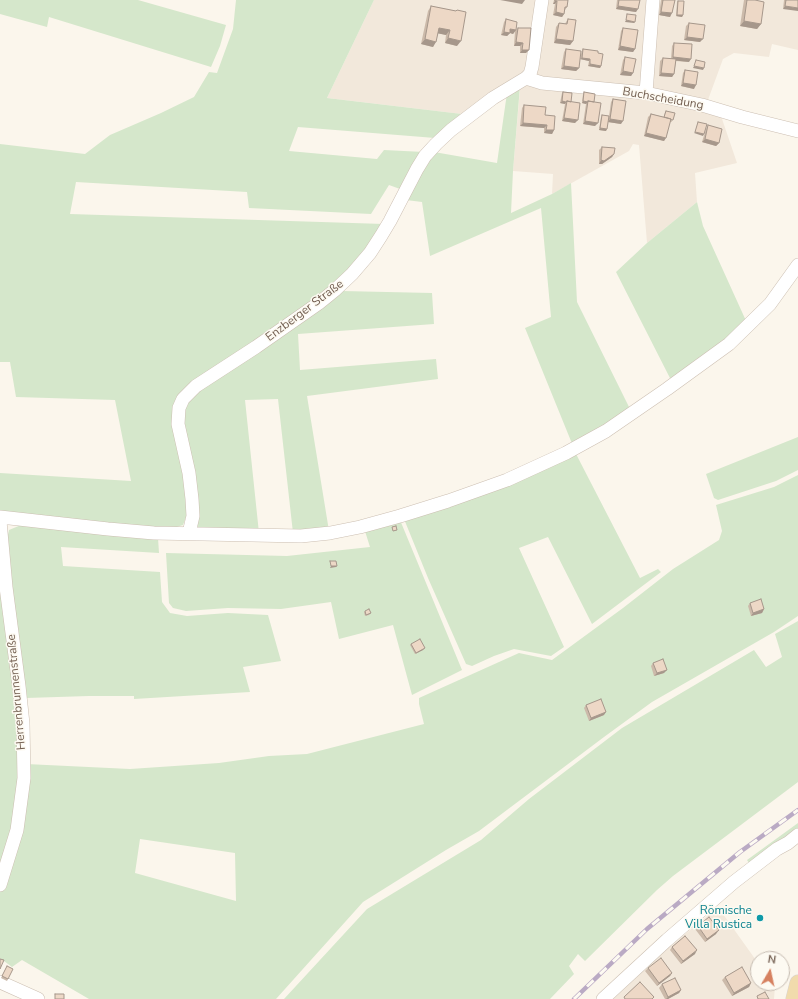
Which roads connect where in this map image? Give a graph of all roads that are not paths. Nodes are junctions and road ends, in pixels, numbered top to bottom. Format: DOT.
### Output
graph roads {
  1 [pos="542,0"];
  2 [pos="653,0"];
  3 [pos="526,78"];
  4 [pos="646,93"];
  5 [pos="798,131"];
  6 [pos="798,265"];
  7 [pos="0,517"];
  8 [pos="0,520"];
  9 [pos="189,533"];
  10 [pos="795,840"];
  11 [pos="0,885"];
  12 [pos="0,982"];
  13 [pos="798,983"];
  14 [pos="38,999"];
  15 [pos="603,999"];
  16 [pos="794,999"];
  1 -- 3 [label="street"];
  2 -- 4 [label="street"];
  3 -- 4 [label="street, Buchscheidung"];
  3 -- 9 [label="street, Enzberger Straße"];
  4 -- 5 [label="street, Buchscheidung"];
  6 -- 9 [label="street"];
  7 -- 9 [label="street"];
  8 -- 11 [label="street, Herrenbrunnenstraße"];
  10 -- 15 [label="street"];
  12 -- 14 [label="street"];
  13 -- 16 [label="main road"];
}
